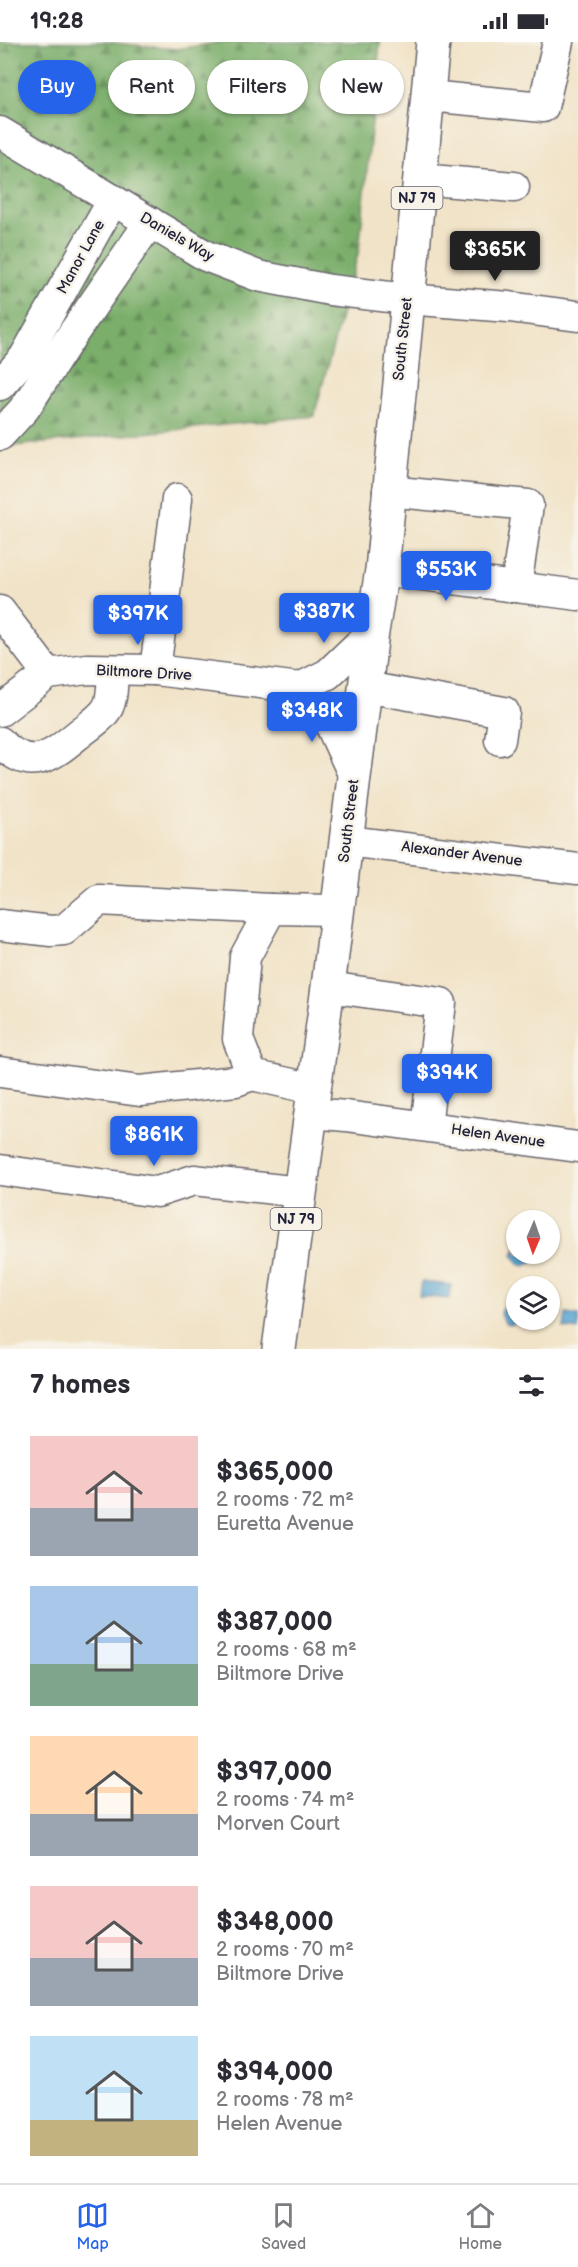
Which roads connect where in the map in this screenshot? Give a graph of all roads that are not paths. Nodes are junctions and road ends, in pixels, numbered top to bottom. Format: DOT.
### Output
graph roads {
  1 [pos="433,42"];
  2 [pos="558,42"];
  3 [pos="428,96"];
  4 [pos="0,132"];
  5 [pos="419,179"];
  6 [pos="514,187"];
  7 [pos="113,200"];
  8 [pos="150,222"];
  9 [pos="407,299"];
  10 [pos="49,315"];
  11 [pos="578,316"];
  12 [pos="75,330"];
  13 [pos="0,385"];
  14 [pos="0,435"];
  15 [pos="388,491"];
  16 [pos="177,499"];
  17 [pos="382,570"];
  18 [pos="516,587"];
  19 [pos="578,595"];
  20 [pos="0,611"];
  21 [pos="372,632"];
  22 [pos="113,670"];
  23 [pos="155,670"];
  24 [pos="48,674"];
  25 [pos="365,687"];
  26 [pos="300,688"];
  27 [pos="0,711"];
  28 [pos="500,740"];
  29 [pos="0,742"];
  30 [pos="355,778"];
  31 [pos="347,841"];
  32 [pos="578,869"];
  33 [pos="271,909"];
  34 [pos="336,910"];
  35 [pos="0,925"];
  36 [pos="328,987"];
  37 [pos="0,1072"];
  38 [pos="252,1076"];
  39 [pos="312,1101"];
  40 [pos="426,1126"];
  41 [pos="578,1146"];
  42 [pos="0,1170"];
  43 [pos="300,1192"];
  44 [pos="279,1349"];
  1 -- 3 [label="main road, South Street / NJ 79"];
  2 -- 3 [label="street"];
  3 -- 5 [label="main road, South Street / NJ 79"];
  4 -- 7 [label="street, Daniels Way"];
  5 -- 6 [label="street"];
  5 -- 9 [label="main road, South Street / NJ 79"];
  7 -- 8 [label="street, Daniels Way"];
  7 -- 10 [label="street, Manor Lane"];
  8 -- 9 [label="street, Daniels Way"];
  8 -- 12 [label="street"];
  9 -- 11 [label="street, Daniels Way"];
  9 -- 15 [label="main road, South Street / NJ 79"];
  10 -- 12 [label="street"];
  10 -- 13 [label="street, Manor Lane"];
  12 -- 14 [label="street"];
  15 -- 17 [label="main road, South Street / NJ 79"];
  15 -- 18 [label="street"];
  16 -- 23 [label="street"];
  17 -- 18 [label="street"];
  17 -- 21 [label="main road, South Street / NJ 79"];
  18 -- 19 [label="street"];
  20 -- 24 [label="street"];
  21 -- 25 [label="main road, South Street / NJ 79"];
  21 -- 26 [label="street"];
  22 -- 23 [label="street, Biltmore Drive"];
  22 -- 24 [label="street, Biltmore Drive"];
  22 -- 29 [label="street"];
  23 -- 26 [label="street, Biltmore Drive"];
  24 -- 27 [label="street"];
  25 -- 28 [label="street"];
  25 -- 30 [label="main road, South Street / NJ 79"];
  26 -- 30 [label="street"];
  30 -- 31 [label="main road, South Street / NJ 79"];
  31 -- 32 [label="street, Alexander Avenue"];
  31 -- 34 [label="main road, South Street / NJ 79"];
  33 -- 34 [label="street"];
  33 -- 35 [label="street"];
  33 -- 38 [label="street"];
  34 -- 36 [label="main road, South Street / NJ 79"];
  36 -- 39 [label="main road, South Street / NJ 79"];
  36 -- 40 [label="street"];
  37 -- 38 [label="street"];
  38 -- 39 [label="street, Helen Avenue"];
  39 -- 40 [label="street, Helen Avenue"];
  39 -- 43 [label="main road, South Street / NJ 79"];
  40 -- 41 [label="street, Helen Avenue"];
  42 -- 43 [label="street"];
  43 -- 44 [label="main road, South Street / NJ 79"];
}
